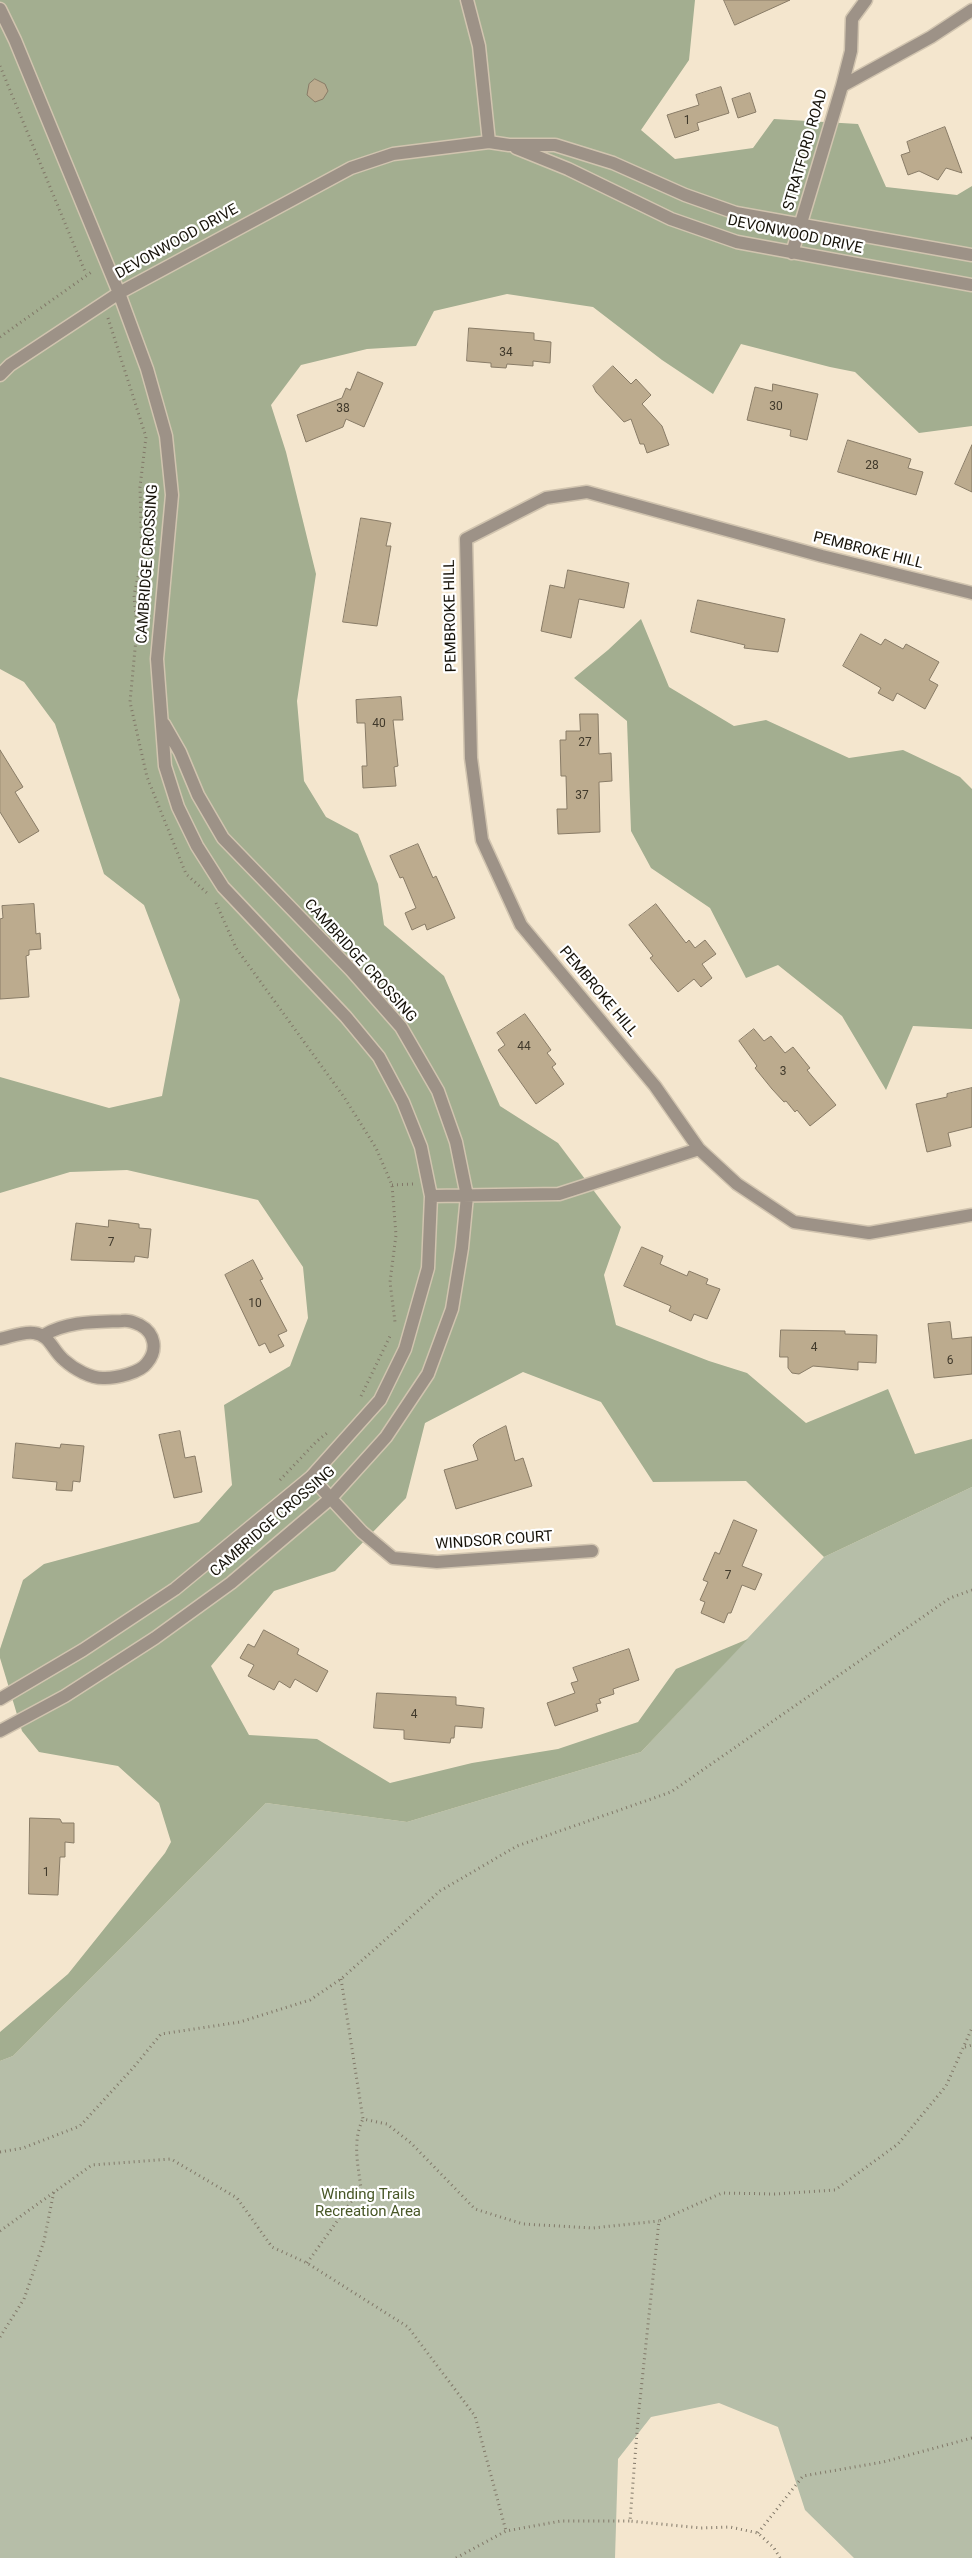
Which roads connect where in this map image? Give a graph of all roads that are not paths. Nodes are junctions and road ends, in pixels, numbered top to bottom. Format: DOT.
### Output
graph roads {
  1 [pos="467,0"];
  2 [pos="866,0"];
  3 [pos="0,9"];
  4 [pos="972,10"];
  5 [pos="0,22"];
  6 [pos="15,40"];
  7 [pos="842,86"];
  8 [pos="489,142"];
  9 [pos="509,145"];
  10 [pos="800,226"];
  11 [pos="792,253"];
  12 [pos="972,255"];
  13 [pos="972,285"];
  14 [pos="119,293"];
  15 [pos="0,375"];
  16 [pos="972,593"];
  17 [pos="162,720"];
  18 [pos="699,1149"];
  19 [pos="431,1196"];
  20 [pos="467,1196"];
  21 [pos="972,1215"];
  22 [pos="44,1335"];
  23 [pos="0,1339"];
  24 [pos="311,1478"];
  25 [pos="330,1498"];
  26 [pos="592,1551"];
  27 [pos="0,1699"];
  28 [pos="0,1731"];
  1 -- 8 [label="street"];
  2 -- 7 [label="street, STRATFORD ROAD"];
  3 -- 6 [label="street, DEVONWOOD DRIVE"];
  4 -- 7 [label="street, STRATFORD ROAD"];
  5 -- 6 [label="street, DEVONWOOD DRIVE"];
  6 -- 14 [label="street, DEVONWOOD DRIVE"];
  7 -- 10 [label="street, STRATFORD ROAD"];
  8 -- 9 [label="street, DEVONWOOD DRIVE"];
  8 -- 14 [label="street, DEVONWOOD DRIVE"];
  9 -- 10 [label="street, DEVONWOOD DRIVE"];
  9 -- 11 [label="street, DEVONWOOD DRIVE"];
  10 -- 11 [label="street, STRATFORD ROAD"];
  10 -- 12 [label="street, DEVONWOOD DRIVE"];
  11 -- 13 [label="street, DEVONWOOD DRIVE"];
  14 -- 15 [label="street"];
  14 -- 17 [label="street, CAMBRIDGE CROSSING"];
  16 -- 18 [label="street, PEMBROKE HILL"];
  17 -- 19 [label="street, CAMBRIDGE CROSSING"];
  17 -- 20 [label="street, CAMBRIDGE CROSSING"];
  18 -- 20 [label="street"];
  18 -- 21 [label="street, PEMBROKE HILL"];
  19 -- 20 [label="street"];
  19 -- 24 [label="street, CAMBRIDGE CROSSING"];
  20 -- 25 [label="street, CAMBRIDGE CROSSING"];
  22 -- 22 [label="street"];
  22 -- 23 [label="street"];
  24 -- 25 [label="street, WINDSOR COURT"];
  24 -- 27 [label="street, CAMBRIDGE CROSSING"];
  25 -- 26 [label="street, WINDSOR COURT"];
  25 -- 28 [label="street, CAMBRIDGE CROSSING"];
}
